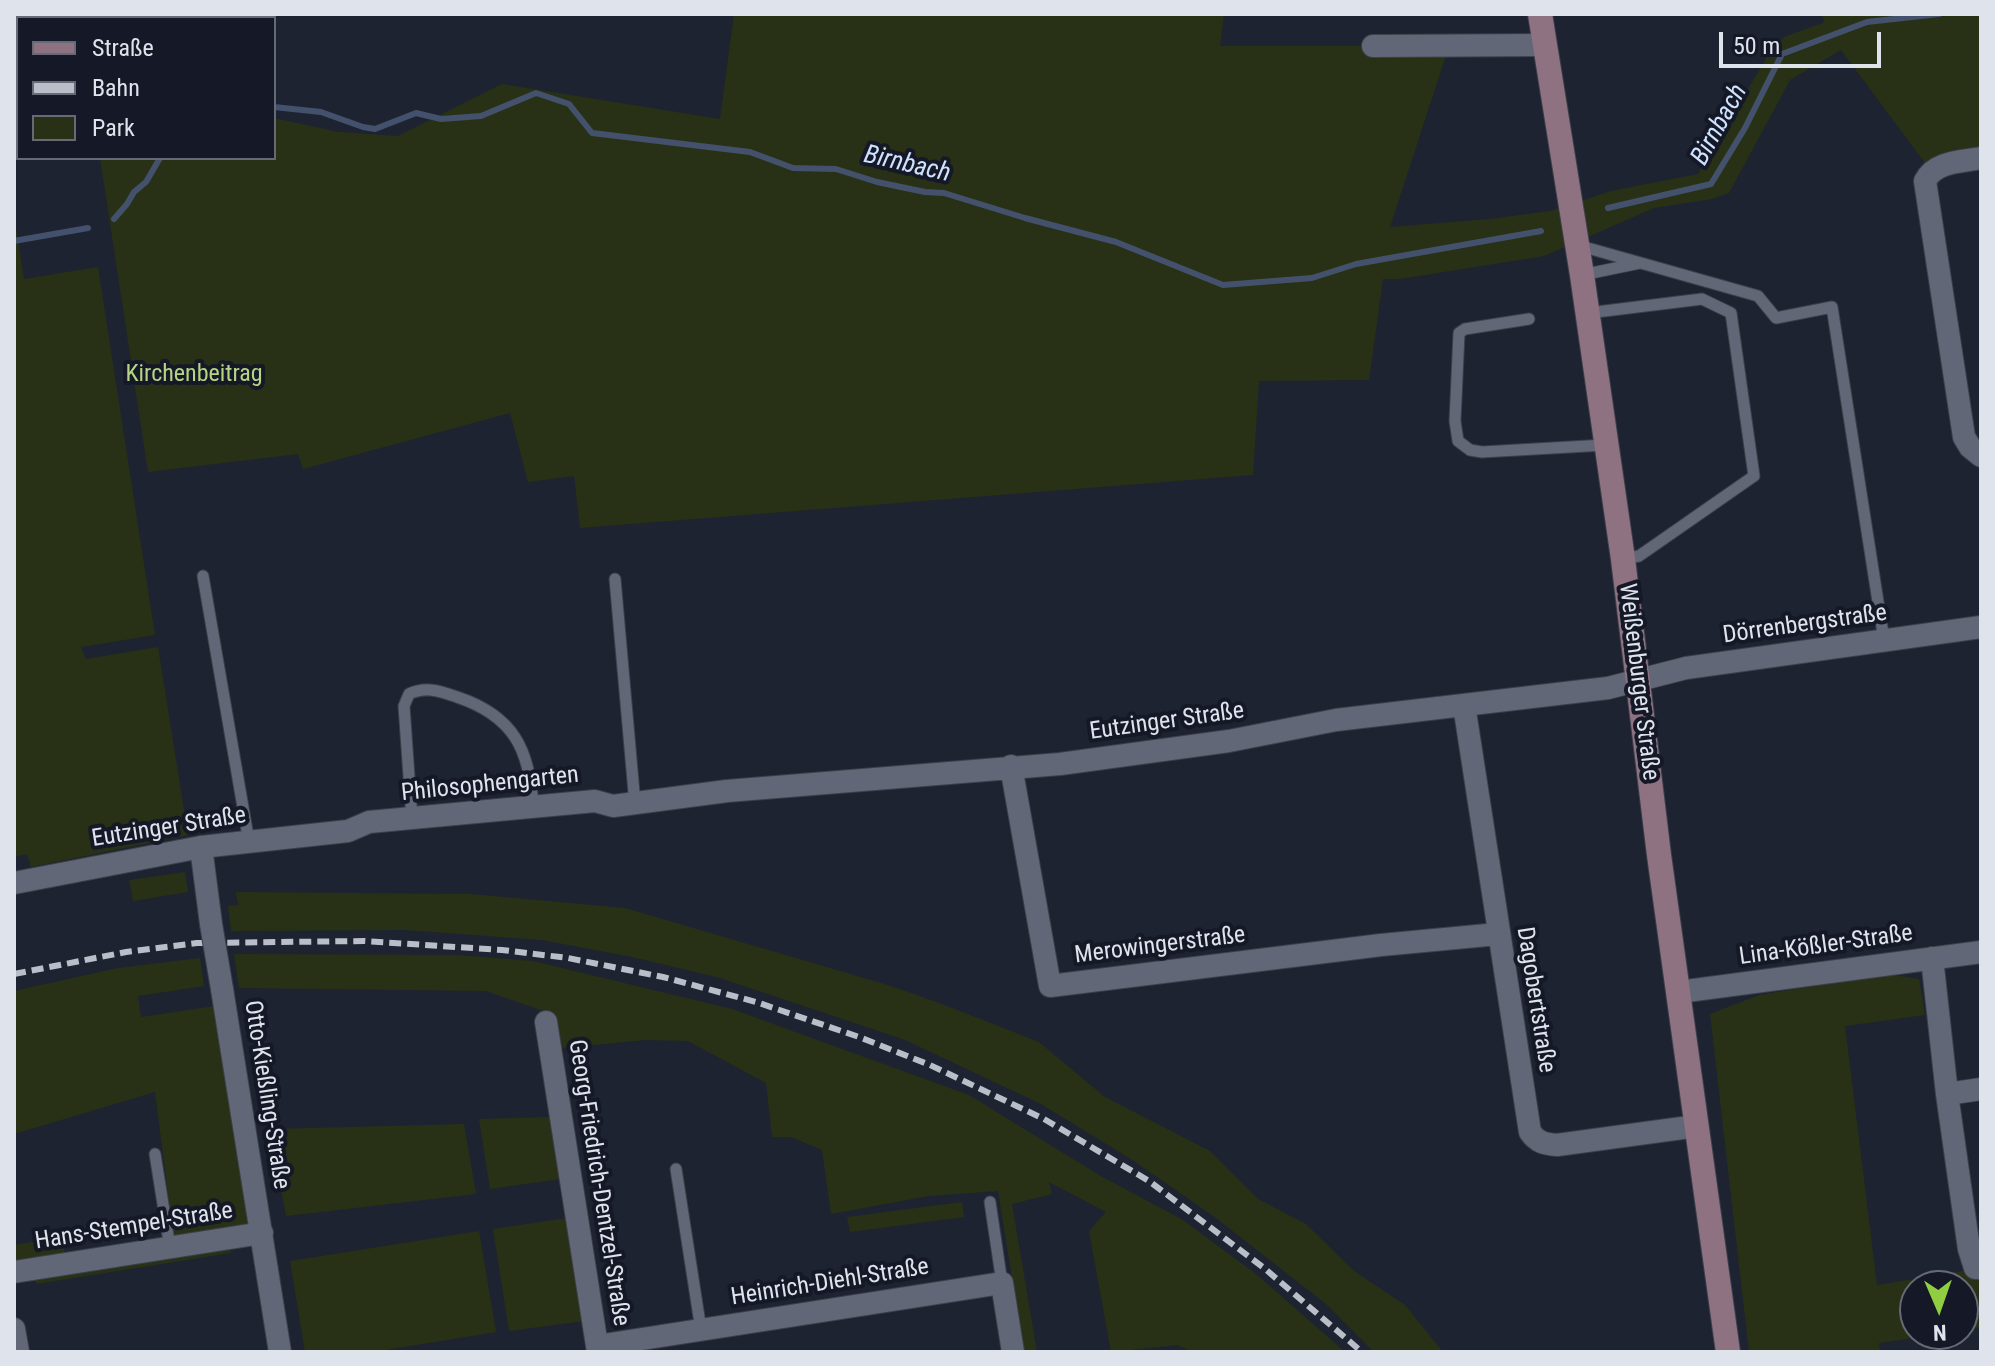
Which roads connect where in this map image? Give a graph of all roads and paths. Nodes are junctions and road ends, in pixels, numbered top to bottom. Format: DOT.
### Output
graph roads {
  1 [pos="1540,14"];
  2 [pos="1545,45"];
  3 [pos="1373,46"];
  4 [pos="1981,158"];
  5 [pos="1577,245"];
  6 [pos="1644,262"];
  7 [pos="1582,275"];
  8 [pos="1587,313"];
  9 [pos="1529,319"];
  10 [pos="1605,445"];
  11 [pos="1981,456"];
  12 [pos="1623,559"];
  13 [pos="203,576"];
  14 [pos="615,579"];
  15 [pos="1981,627"];
  16 [pos="1884,640"];
  17 [pos="1638,682"];
  18 [pos="1464,705"];
  19 [pos="1011,766"];
  20 [pos="702,796"];
  21 [pos="635,804"];
  22 [pos="533,807"];
  23 [pos="412,820"];
  24 [pos="333,833"];
  25 [pos="249,842"];
  26 [pos="201,847"];
  27 [pos="14,883"];
  28 [pos="1498,934"];
  29 [pos="1981,952"];
  30 [pos="1932,958"];
  31 [pos="1679,992"];
  32 [pos="546,1022"];
  33 [pos="1981,1089"];
  34 [pos="1947,1094"];
  35 [pos="1697,1126"];
  36 [pos="155,1154"];
  37 [pos="676,1169"];
  38 [pos="990,1202"];
  39 [pos="262,1233"];
  40 [pos="170,1248"];
  41 [pos="1981,1268"];
  42 [pos="14,1272"];
  43 [pos="1002,1283"];
  44 [pos="14,1329"];
  45 [pos="701,1330"];
  46 [pos="598,1349"];
  47 [pos="18,1352"];
  48 [pos="280,1352"];
  49 [pos="1013,1352"];
  50 [pos="1728,1352"];
  1 -- 2 [label="street, Weißenburger Straße"];
  2 -- 3 [label="street"];
  2 -- 5 [label="street, Weißenburger Straße"];
  4 -- 11 [label="street"];
  5 -- 6 [label="lane"];
  5 -- 7 [label="street, Weißenburger Straße"];
  6 -- 7 [label="lane"];
  6 -- 16 [label="lane"];
  7 -- 8 [label="street, Weißenburger Straße"];
  8 -- 10 [label="street, Weißenburger Straße"];
  8 -- 12 [label="lane"];
  9 -- 10 [label="lane"];
  10 -- 12 [label="street, Weißenburger Straße"];
  12 -- 17 [label="street, Weißenburger Straße"];
  13 -- 25 [label="lane"];
  14 -- 21 [label="lane"];
  15 -- 16 [label="street, Dörrenbergstraße"];
  16 -- 17 [label="street, Dörrenbergstraße"];
  17 -- 18 [label="street, Eutzinger Straße"];
  17 -- 31 [label="street, Weißenburger Straße"];
  18 -- 19 [label="street, Eutzinger Straße"];
  18 -- 28 [label="street, Dagobertstraße"];
  19 -- 20 [label="street, Eutzinger Straße"];
  19 -- 28 [label="street, Merowingerstraße"];
  20 -- 21 [label="street, Philosophengarten"];
  21 -- 22 [label="street, Philosophengarten"];
  22 -- 23 [label="street, Philosophengarten"];
  22 -- 23 [label="lane"];
  23 -- 24 [label="street, Philosophengarten"];
  24 -- 25 [label="street, Eutzinger Straße"];
  25 -- 26 [label="street, Eutzinger Straße"];
  26 -- 27 [label="street, Eutzinger Straße"];
  26 -- 39 [label="street, Otto-Kießling-Straße, bridge"];
  28 -- 35 [label="street, Dagobertstraße"];
  29 -- 30 [label="street, Lina-Kößler-Straße"];
  30 -- 31 [label="street, Lina-Kößler-Straße"];
  30 -- 34 [label="street"];
  31 -- 35 [label="street, Weißenburger Straße"];
  32 -- 46 [label="street, Georg-Friedrich-Dentzel-Straße"];
  33 -- 34 [label="street"];
  34 -- 41 [label="street"];
  35 -- 50 [label="street, Weißenburger Straße"];
  36 -- 40 [label="lane"];
  37 -- 45 [label="lane"];
  38 -- 43 [label="lane"];
  39 -- 40 [label="street, Hans-Stempel-Straße"];
  39 -- 48 [label="street, Otto-Kießling-Straße"];
  40 -- 42 [label="street, Hans-Stempel-Straße"];
  43 -- 45 [label="street, Heinrich-Diehl-Straße"];
  43 -- 49 [label="street"];
  44 -- 47 [label="street"];
  45 -- 46 [label="street, Heinrich-Diehl-Straße"];
}
